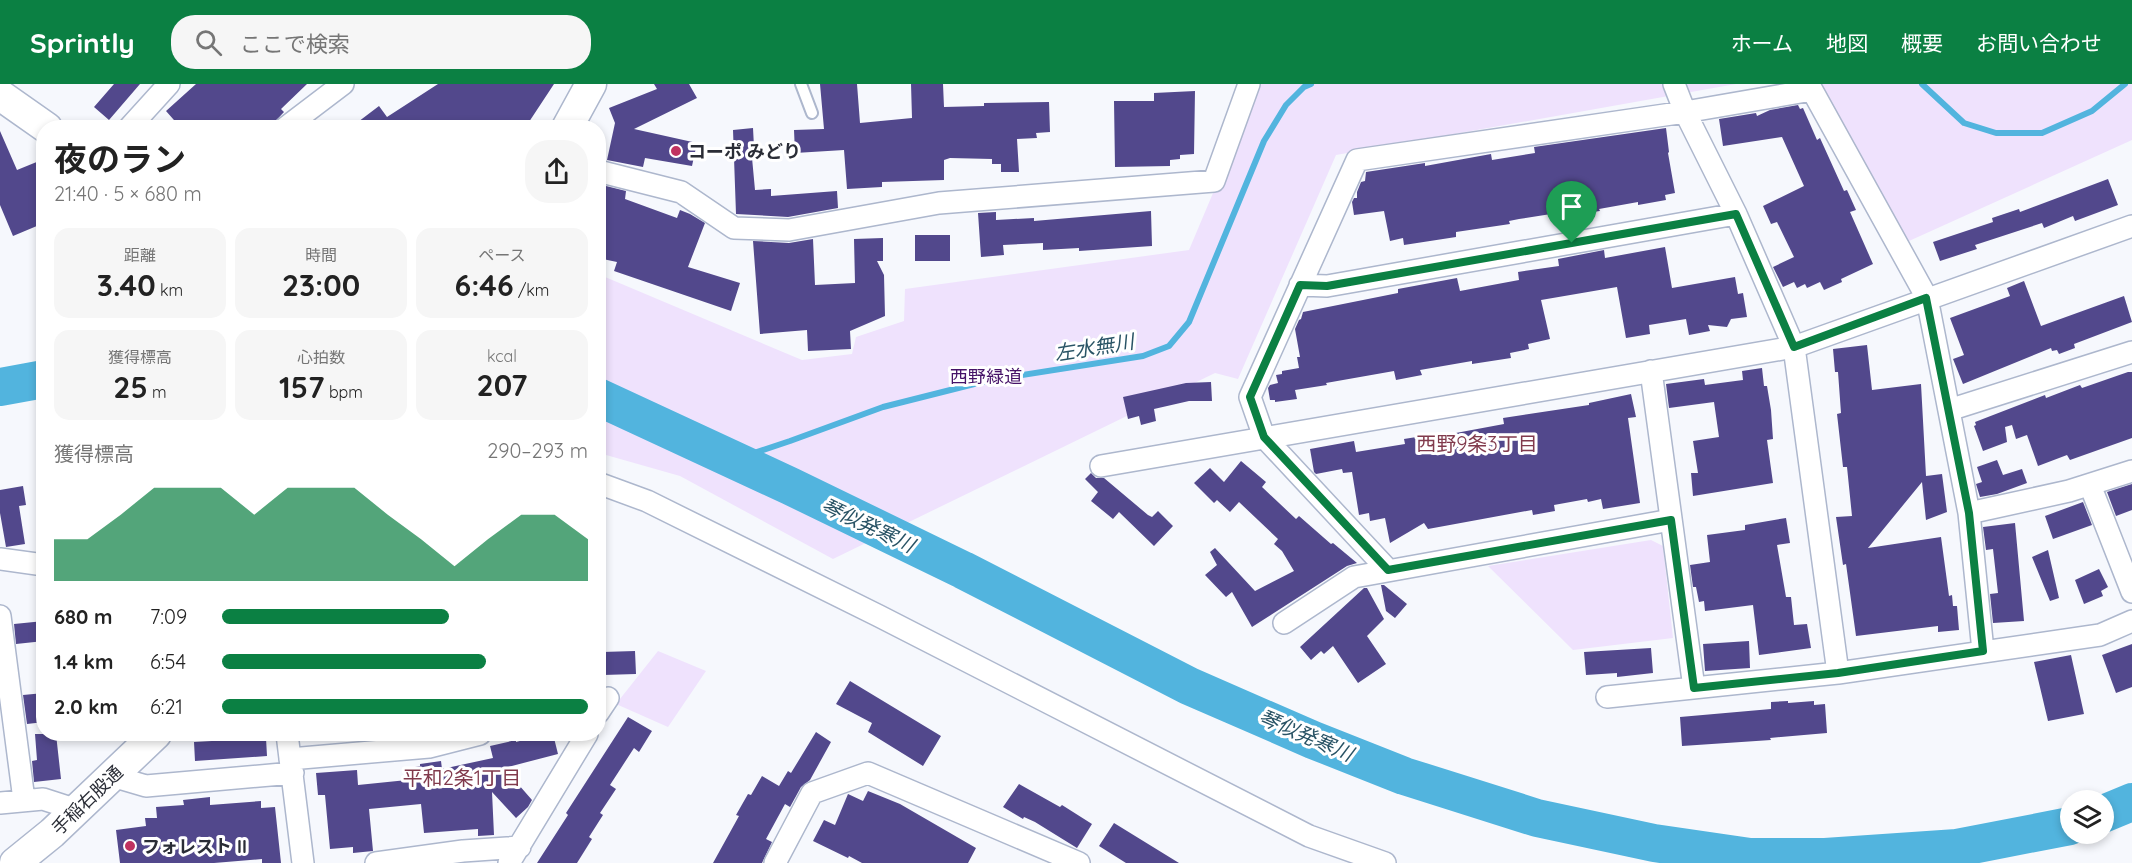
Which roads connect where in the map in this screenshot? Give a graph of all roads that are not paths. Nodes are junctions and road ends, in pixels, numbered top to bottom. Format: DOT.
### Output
graph roads {
  1 [pos="169,84"];
  2 [pos="343,84"];
  3 [pos="590,84"];
  4 [pos="801,84"];
  5 [pos="1249,84"];
  6 [pos="1674,84"];
  7 [pos="1,97"];
  8 [pos="1685,112"];
  9 [pos="812,113"];
  10 [pos="136,120"];
  11 [pos="296,120"];
  12 [pos="571,120"];
  13 [pos="36,121"];
  14 [pos="606,173"];
  15 [pos="1736,214"];
  16 [pos="2132,226"];
  17 [pos="1300,285"];
  18 [pos="1926,298"];
  19 [pos="1794,347"];
  20 [pos="2132,352"];
  21 [pos="1651,371"];
  22 [pos="1949,410"];
  23 [pos="1264,437"];
  24 [pos="1101,466"];
  25 [pos="2132,471"];
  26 [pos="2090,485"];
  27 [pos="606,486"];
  28 [pos="1969,513"];
  29 [pos="1671,520"];
  30 [pos="0,559"];
  31 [pos="36,564"];
  32 [pos="1388,570"];
  33 [pos="2132,592"];
  34 [pos="0,616"];
  35 [pos="2132,621"];
  36 [pos="1284,623"];
  37 [pos="1983,651"];
  38 [pos="1838,673"];
  39 [pos="1694,688"];
  40 [pos="1607,697"];
  41 [pos="149,741"];
  42 [pos="288,741"];
  43 [pos="453,741"];
  44 [pos="583,741"];
  45 [pos="291,766"];
  46 [pos="112,776"];
  47 [pos="24,800"];
  48 [pos="0,803"];
  49 [pos="77,810"];
  50 [pos="514,855"];
  51 [pos="781,861"];
  52 [pos="15,863"];
  53 [pos="303,863"];
  54 [pos="376,863"];
  55 [pos="1080,863"];
  56 [pos="1385,863"];
  1 -- 10 [label="street"];
  2 -- 11 [label="street"];
  3 -- 12 [label="street"];
  4 -- 9 [label="lane"];
  5 -- 14 [label="street"];
  6 -- 8 [label="street"];
  7 -- 13 [label="street"];
  8 -- 15 [label="street"];
  8 -- 17 [label="street"];
  8 -- 18 [label="street"];
  15 -- 17 [label="street"];
  15 -- 19 [label="street"];
  16 -- 18 [label="street"];
  17 -- 23 [label="street"];
  18 -- 19 [label="street"];
  18 -- 22 [label="street"];
  19 -- 21 [label="street"];
  19 -- 38 [label="street"];
  20 -- 22 [label="street"];
  21 -- 23 [label="street"];
  21 -- 29 [label="street"];
  22 -- 28 [label="street"];
  23 -- 24 [label="street"];
  23 -- 32 [label="street"];
  25 -- 26 [label="street"];
  26 -- 28 [label="street"];
  26 -- 33 [label="street"];
  27 -- 56 [label="street"];
  28 -- 37 [label="street"];
  29 -- 32 [label="street"];
  29 -- 39 [label="street"];
  30 -- 31 [label="street"];
  32 -- 36 [label="street"];
  34 -- 47 [label="street"];
  35 -- 37 [label="street"];
  37 -- 38 [label="street"];
  38 -- 39 [label="street"];
  39 -- 40 [label="street"];
  41 -- 46 [label="street, 手稲右股通"];
  42 -- 45 [label="street"];
  43 -- 45 [label="street"];
  44 -- 50 [label="street"];
  45 -- 46 [label="street"];
  45 -- 53 [label="street"];
  46 -- 49 [label="street, 手稲右股通"];
  47 -- 48 [label="street"];
  47 -- 49 [label="street"];
  49 -- 52 [label="street, 手稲右股通"];
  50 -- 54 [label="street"];
  51 -- 55 [label="street"];
}
